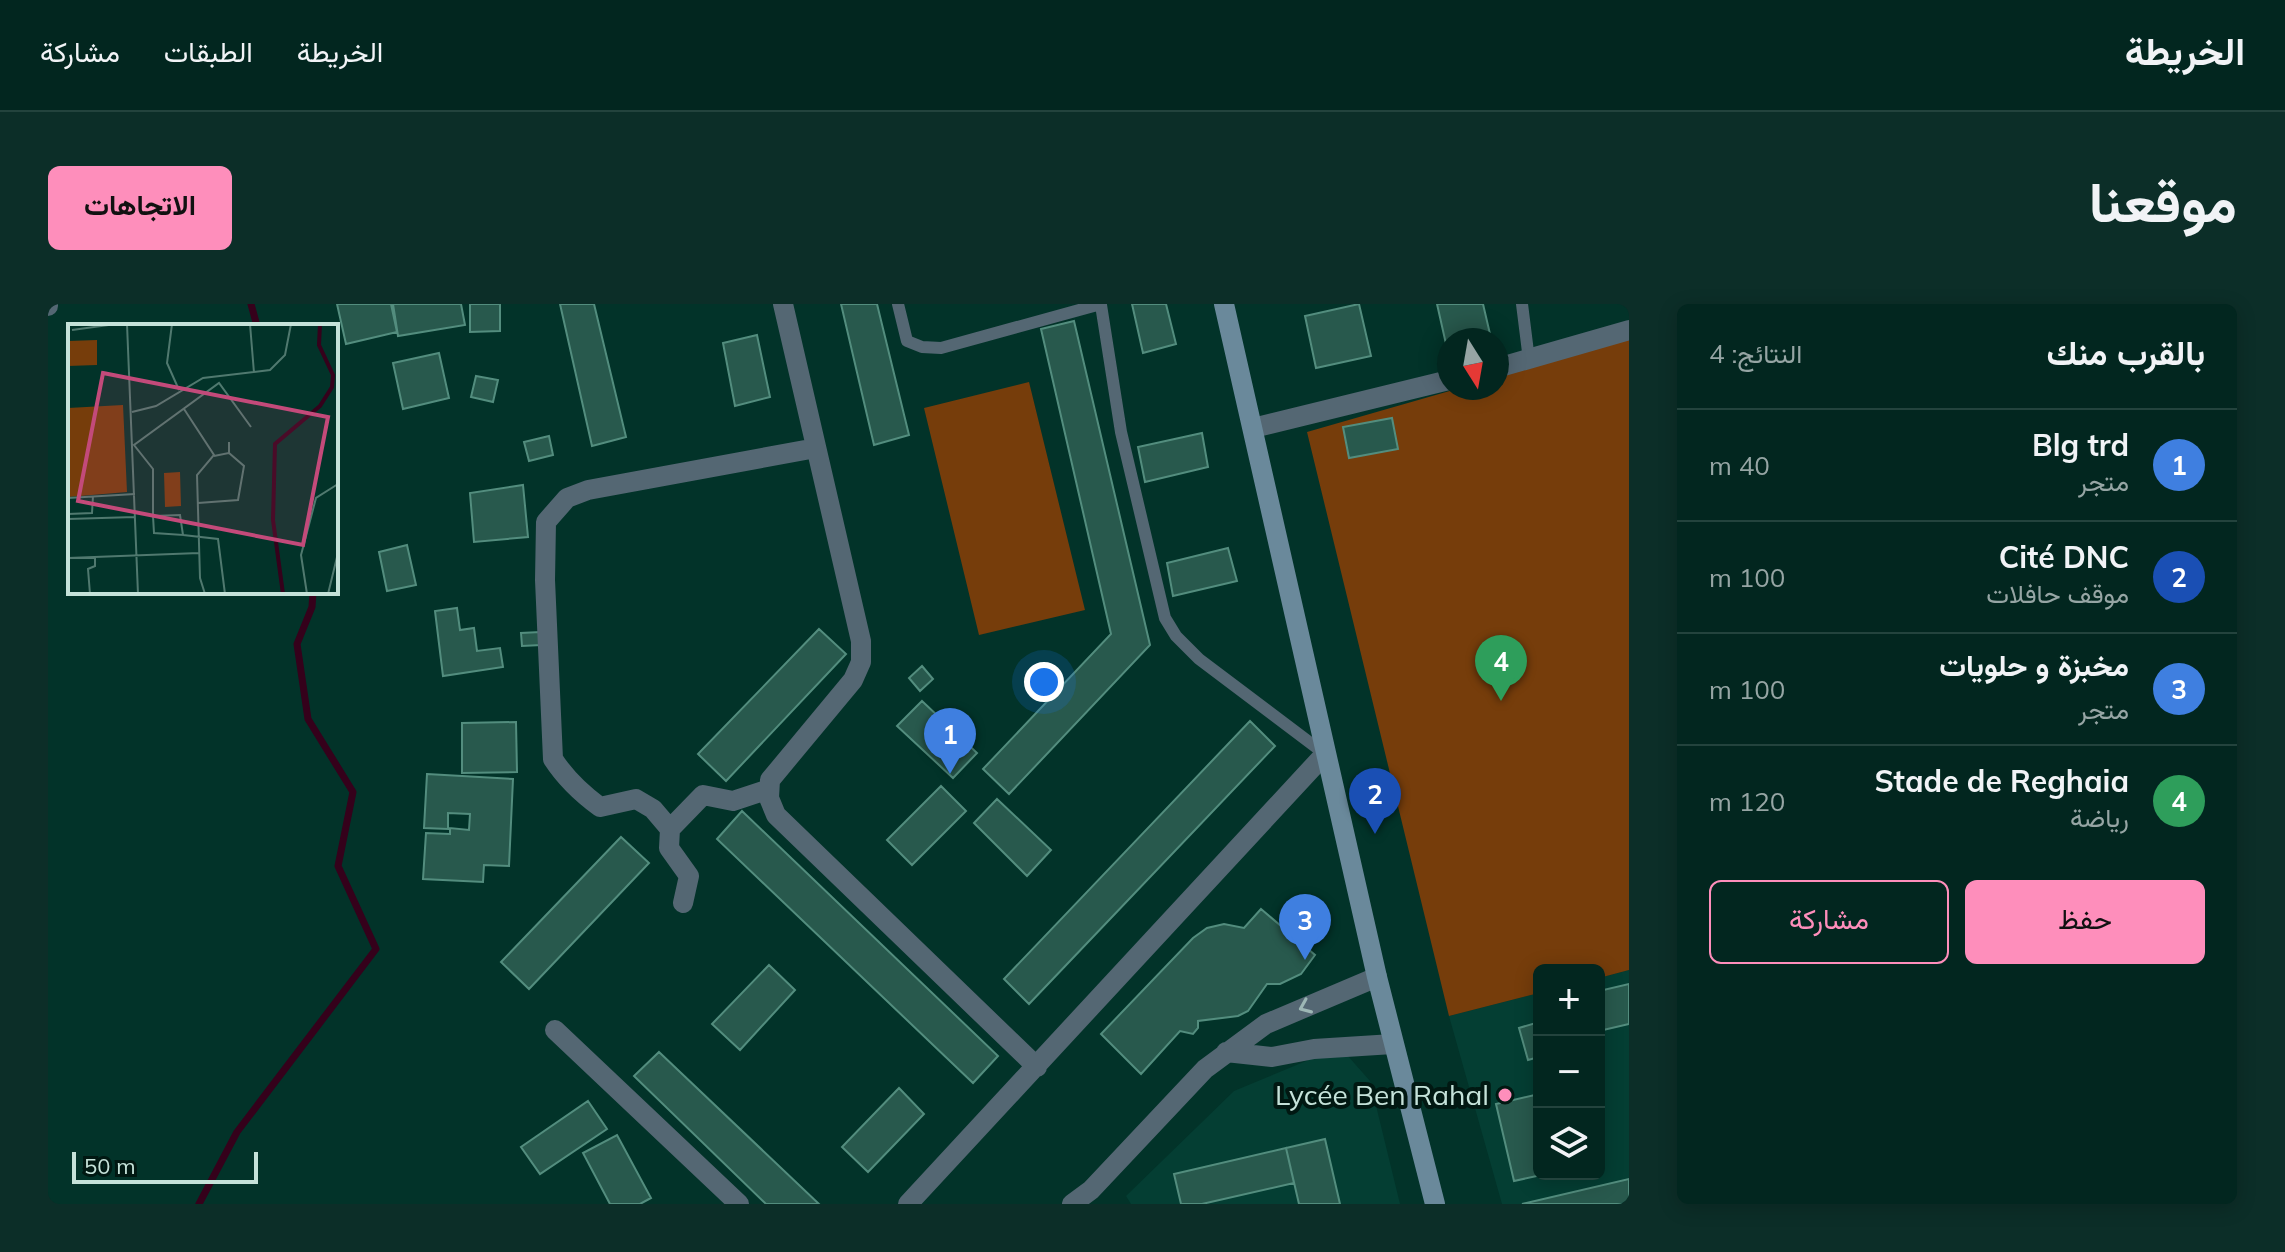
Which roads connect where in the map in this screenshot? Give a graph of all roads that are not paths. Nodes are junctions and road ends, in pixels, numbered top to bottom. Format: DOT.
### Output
graph roads {
  1 [pos="783,304"];
  2 [pos="898,304"];
  3 [pos="1224,304"];
  4 [pos="1522,304"];
  5 [pos="1101,305"];
  6 [pos="1629,330"];
  7 [pos="1529,360"];
  8 [pos="1509,365"];
  9 [pos="1437,383"];
  10 [pos="1253,428"];
  11 [pos="816,448"];
  12 [pos="1325,754"];
  13 [pos="769,789"];
  14 [pos="670,829"];
  15 [pos="683,903"];
  16 [pos="1377,977"];
  17 [pos="555,1030"];
  18 [pos="1393,1044"];
  19 [pos="1226,1052"];
  20 [pos="1037,1067"];
  21 [pos="1096,1197"];
  22 [pos="739,1204"];
  23 [pos="908,1204"];
  24 [pos="1072,1204"];
  25 [pos="1435,1204"];
  1 -- 11 [label="street"];
  2 -- 5 [label="lane"];
  3 -- 10 [label="main road"];
  4 -- 7 [label="lane"];
  5 -- 12 [label="lane"];
  6 -- 7 [label="street"];
  7 -- 8 [label="street"];
  9 -- 10 [label="street"];
  10 -- 12 [label="main road"];
  11 -- 13 [label="street"];
  11 -- 14 [label="street"];
  12 -- 16 [label="main road"];
  12 -- 20 [label="street"];
  13 -- 14 [label="street"];
  13 -- 20 [label="street"];
  14 -- 15 [label="street"];
  16 -- 18 [label="main road"];
  16 -- 19 [label="street, one-way"];
  17 -- 22 [label="street"];
  18 -- 19 [label="street"];
  18 -- 25 [label="main road"];
  19 -- 21 [label="street"];
  20 -- 23 [label="street"];
  21 -- 24 [label="street"];
}
